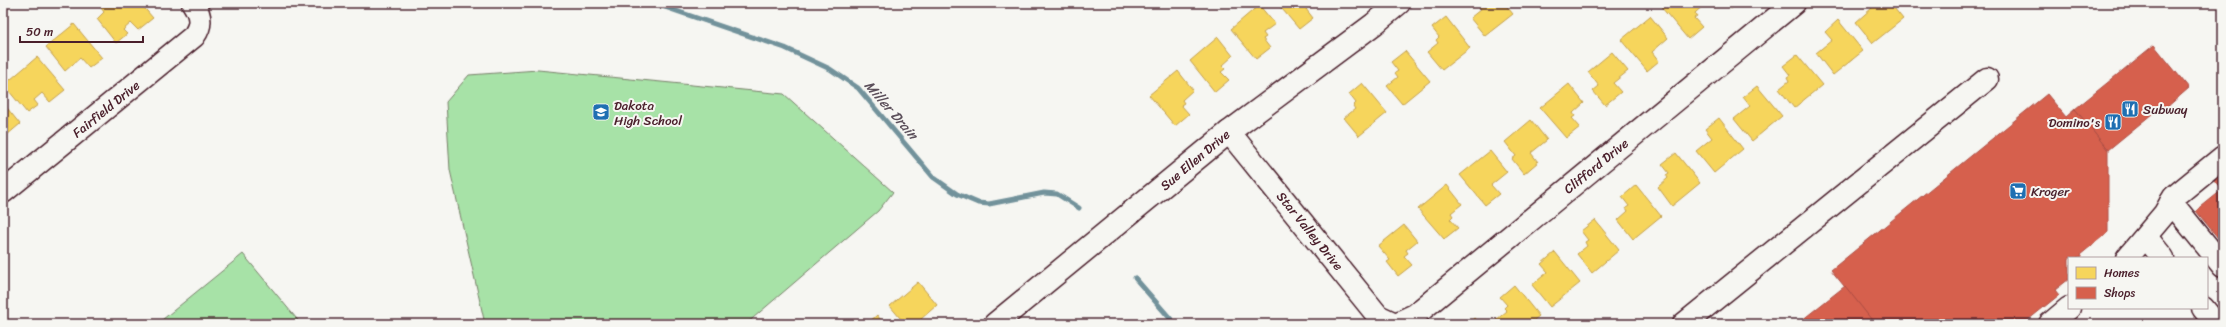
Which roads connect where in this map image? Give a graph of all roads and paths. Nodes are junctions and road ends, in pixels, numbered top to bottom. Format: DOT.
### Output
graph roads {
  1 [pos="1400,3"];
  2 [pos="1794,3"];
  3 [pos="197,11"];
  4 [pos="1987,79"];
  5 [pos="1229,132"];
  6 [pos="2223,157"];
  7 [pos="3,192"];
  8 [pos="2171,202"];
  9 [pos="2146,237"];
  10 [pos="2128,257"];
  11 [pos="2162,257"];
  12 [pos="2223,266"];
  13 [pos="2068,309"];
  14 [pos="2204,309"];
  15 [pos="995,324"];
  16 [pos="1396,324"];
  17 [pos="1684,324"];
  18 [pos="2050,324"];
  19 [pos="2216,324"];
  1 -- 5 [label="street, Sue Ellen Drive"];
  2 -- 16 [label="street, Clifford Drive"];
  3 -- 7 [label="street, Fairfield Drive"];
  4 -- 17 [label="street"];
  5 -- 15 [label="street, Sue Ellen Drive"];
  5 -- 16 [label="street, Star Valley Drive"];
  6 -- 8 [label="street"];
  8 -- 9 [label="street"];
  8 -- 12 [label="street"];
  9 -- 10 [label="street"];
  9 -- 11 [label="street"];
  13 -- 18 [label="street"];
  14 -- 19 [label="street"];
}
